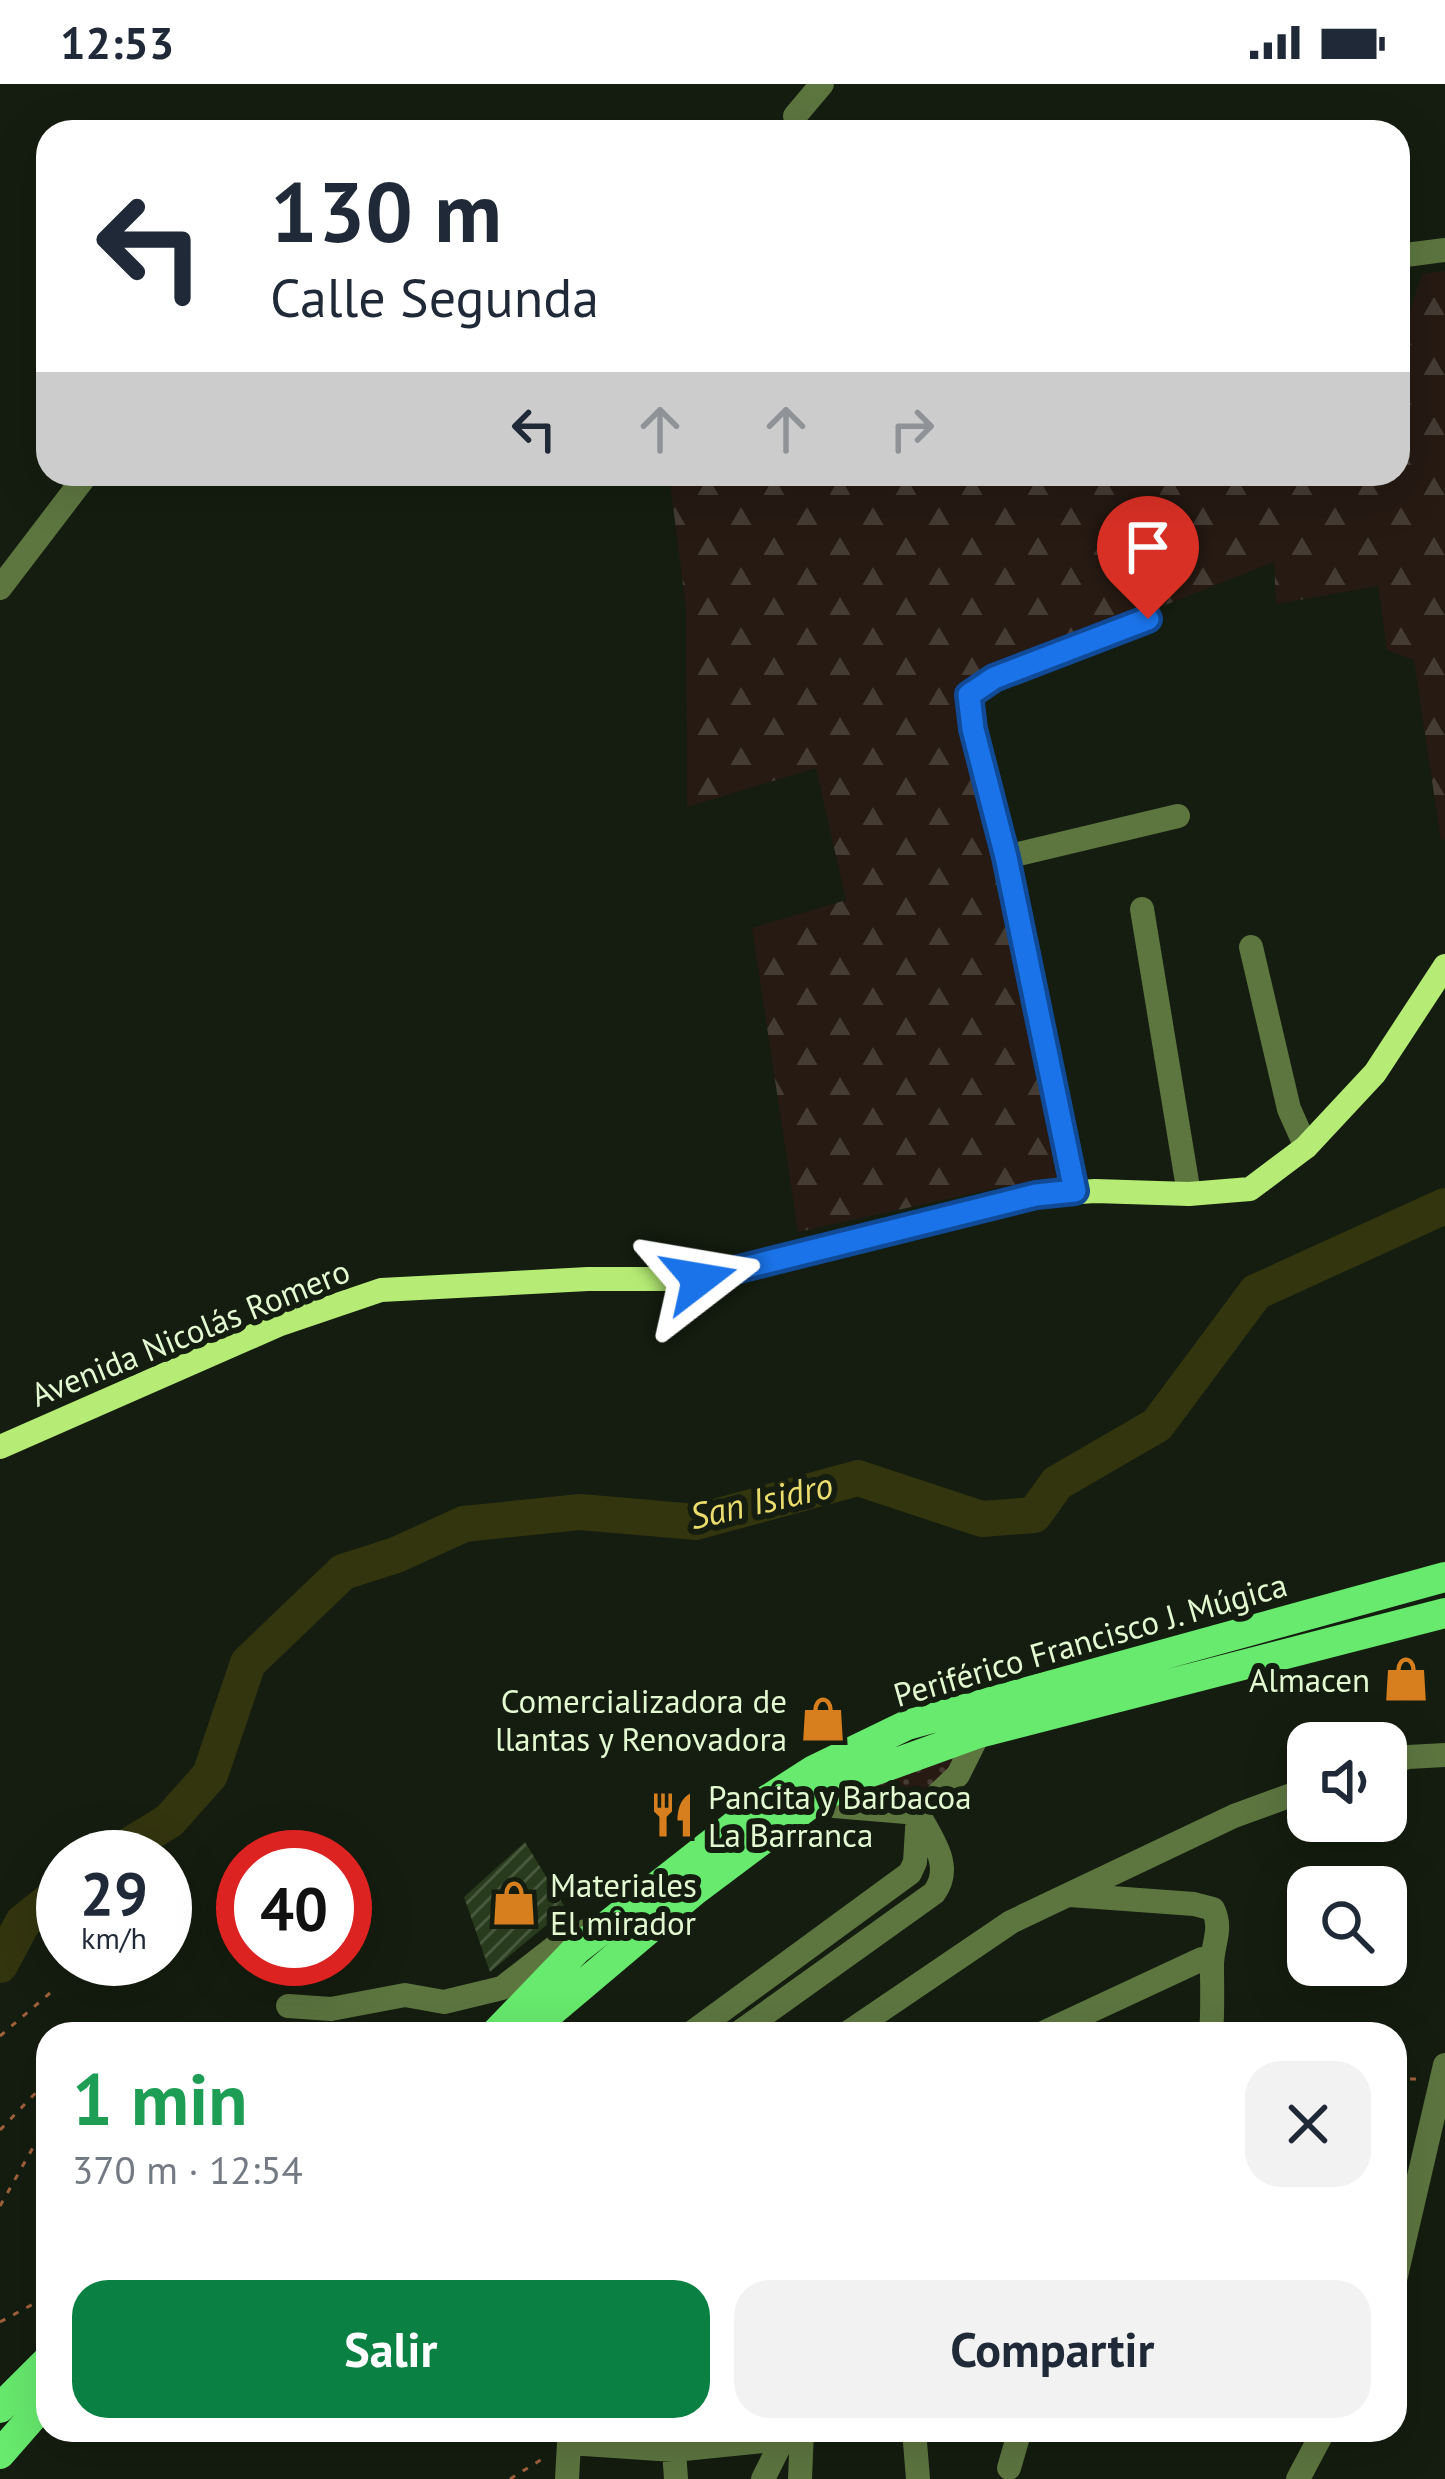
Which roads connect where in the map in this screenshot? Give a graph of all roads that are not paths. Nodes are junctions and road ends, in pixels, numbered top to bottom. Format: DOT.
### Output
graph roads {
  1 [pos="822,84"];
  2 [pos="795,116"];
  3 [pos="1445,250"];
  4 [pos="1410,254"];
  5 [pos="78,486"];
  6 [pos="0,587"];
  7 [pos="1148,619"];
  8 [pos="1178,816"];
  9 [pos="1006,857"];
  10 [pos="1142,909"];
  11 [pos="1252,946"];
  12 [pos="1445,966"];
  13 [pos="1306,1147"];
  14 [pos="1075,1191"];
  15 [pos="1189,1194"];
  16 [pos="0,1447"];
  17 [pos="1445,1577"];
  18 [pos="1445,1613"];
  19 [pos="979,1733"];
  20 [pos="1445,1755"];
  21 [pos="1407,1757"];
  22 [pos="1287,1797"];
  23 [pos="810,1804"];
  24 [pos="918,1813"];
  25 [pos="1062,1895"];
  26 [pos="610,1923"];
  27 [pos="842,1926"];
  28 [pos="860,1949"];
  29 [pos="1212,1964"];
  30 [pos="287,2006"];
  31 [pos="507,2022"];
  32 [pos="540,2022"];
  33 [pos="716,2022"];
  34 [pos="754,2022"];
  35 [pos="864,2022"];
  36 [pos="1067,2022"];
  37 [pos="1212,2022"];
  38 [pos="1445,2065"];
  39 [pos="1407,2221"];
  40 [pos="36,2372"];
  41 [pos="0,2408"];
  42 [pos="36,2413"];
  43 [pos="753,2442"];
  44 [pos="782,2442"];
  45 [pos="802,2442"];
  46 [pos="915,2442"];
  47 [pos="1017,2442"];
  48 [pos="1318,2442"];
  49 [pos="674,2450"];
  50 [pos="0,2454"];
  51 [pos="1009,2468"];
  52 [pos="567,2479"];
  53 [pos="676,2479"];
  54 [pos="763,2479"];
  55 [pos="800,2479"];
  56 [pos="917,2479"];
  57 [pos="1298,2479"];
  1 -- 2 [label="street"];
  3 -- 4 [label="street"];
  5 -- 6 [label="street"];
  7 -- 9 [label="street"];
  8 -- 9 [label="street"];
  9 -- 14 [label="street"];
  10 -- 15 [label="street"];
  11 -- 13 [label="street"];
  12 -- 13 [label="street, Avenida Nicolás Romero"];
  13 -- 15 [label="street, Avenida Nicolás Romero"];
  14 -- 15 [label="street, Avenida Nicolás Romero"];
  14 -- 16 [label="street, Avenida Nicolás Romero"];
  17 -- 26 [label="main road, Periférico Francisco J. Múgica"];
  18 -- 19 [label="main road, Periférico Francisco J. Múgica"];
  19 -- 23 [label="main road, Periférico Francisco J. Múgica"];
  19 -- 24 [label="street"];
  20 -- 21 [label="street"];
  22 -- 25 [label="street"];
  23 -- 24 [label="street"];
  23 -- 32 [label="main road, Periférico Francisco J. Múgica"];
  24 -- 27 [label="street"];
  24 -- 28 [label="street"];
  25 -- 29 [label="street"];
  25 -- 35 [label="street"];
  26 -- 30 [label="street"];
  26 -- 31 [label="main road, Periférico Francisco J. Múgica"];
  27 -- 28 [label="street"];
  27 -- 33 [label="street"];
  28 -- 34 [label="street"];
  29 -- 36 [label="street"];
  29 -- 37 [label="street"];
  38 -- 39 [label="street"];
  40 -- 41 [label="main road"];
  42 -- 50 [label="main road"];
  43 -- 49 [label="street"];
  44 -- 54 [label="street"];
  45 -- 55 [label="street"];
  46 -- 56 [label="street"];
  47 -- 51 [label="street"];
  48 -- 57 [label="street"];
  49 -- 52 [label="street"];
  49 -- 53 [label="street"];
}
